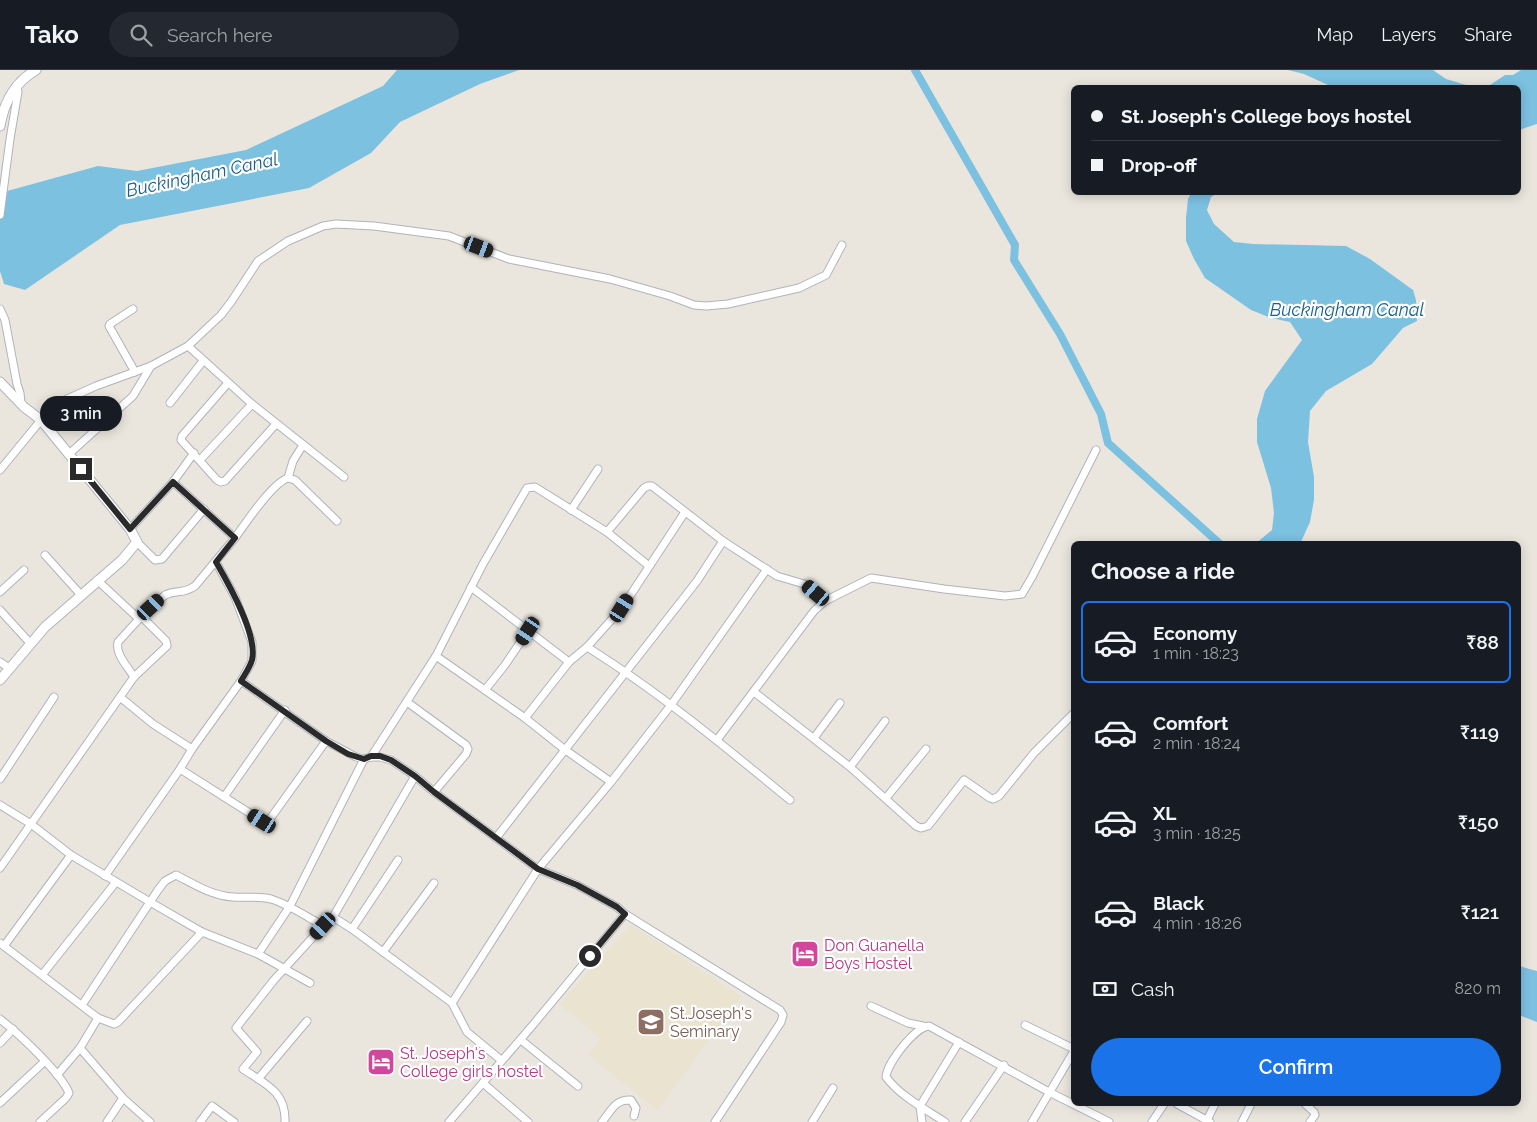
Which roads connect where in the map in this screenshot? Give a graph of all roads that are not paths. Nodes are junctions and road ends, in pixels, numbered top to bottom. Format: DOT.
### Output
graph roads {
  1 [pos="36,70"];
  2 [pos="17,84"];
  3 [pos="0,126"];
  4 [pos="0,216"];
  5 [pos="842,245"];
  6 [pos="0,309"];
  7 [pos="133,309"];
  8 [pos="188,346"];
  9 [pos="203,361"];
  10 [pos="151,366"];
  11 [pos="135,372"];
  12 [pos="228,383"];
  13 [pos="1,384"];
  14 [pos="21,403"];
  15 [pos="170,403"];
  16 [pos="252,404"];
  17 [pos="41,420"];
  18 [pos="276,424"];
  19 [pos="303,445"];
  20 [pos="1096,450"];
  21 [pos="194,453"];
  22 [pos="69,454"];
  23 [pos="200,460"];
  24 [pos="598,469"];
  25 [pos="0,470"];
  26 [pos="344,477"];
  27 [pos="288,478"];
  28 [pos="173,482"];
  29 [pos="204,509"];
  30 [pos="571,510"];
  31 [pos="685,512"];
  32 [pos="337,521"];
  33 [pos="130,529"];
  34 [pos="607,532"];
  35 [pos="235,538"];
  36 [pos="723,541"];
  37 [pos="137,542"];
  38 [pos="46,555"];
  39 [pos="216,562"];
  40 [pos="648,566"];
  41 [pos="767,569"];
  42 [pos="24,570"];
  43 [pos="97,580"];
  44 [pos="471,587"];
  45 [pos="0,592"];
  46 [pos="81,595"];
  47 [pos="825,601"];
  48 [pos="0,610"];
  49 [pos="140,618"];
  50 [pos="528,631"];
  51 [pos="30,643"];
  52 [pos="587,647"];
  53 [pos="436,656"];
  54 [pos="0,662"];
  55 [pos="569,662"];
  56 [pos="9,668"];
  57 [pos="627,672"];
  58 [pos="134,677"];
  59 [pos="0,680"];
  60 [pos="241,681"];
  61 [pos="485,690"];
  62 [pos="754,692"];
  63 [pos="54,696"];
  64 [pos="120,696"];
  65 [pos="407,702"];
  66 [pos="840,703"];
  67 [pos="671,705"];
  68 [pos="285,710"];
  69 [pos="1071,716"];
  70 [pos="526,718"];
  71 [pos="886,721"];
  72 [pos="814,738"];
  73 [pos="717,740"];
  74 [pos="326,741"];
  75 [pos="192,749"];
  76 [pos="564,749"];
  77 [pos="926,749"];
  78 [pos="368,758"];
  79 [pos="850,767"];
  80 [pos="180,769"];
  81 [pos="415,776"];
  82 [pos="0,779"];
  83 [pos="610,782"];
  84 [pos="434,792"];
  85 [pos="224,797"];
  86 [pos="886,798"];
  87 [pos="790,800"];
  88 [pos="0,805"];
  89 [pos="31,824"];
  90 [pos="496,838"];
  91 [pos="72,855"];
  92 [pos="398,860"];
  93 [pos="0,868"];
  94 [pos="538,869"];
  95 [pos="106,876"];
  96 [pos="116,882"];
  97 [pos="434,883"];
  98 [pos="150,902"];
  99 [pos="290,906"];
  100 [pos="625,914"];
  101 [pos="333,917"];
  102 [pos="323,926"];
  103 [pos="352,929"];
  104 [pos="202,932"];
  105 [pos="2,944"];
  106 [pos="383,952"];
  107 [pos="258,954"];
  108 [pos="285,968"];
  109 [pos="42,975"];
  110 [pos="310,983"];
  111 [pos="452,1003"];
  112 [pos="82,1005"];
  113 [pos="871,1006"];
  114 [pos="98,1018"];
  115 [pos="0,1019"];
  116 [pos="307,1021"];
  117 [pos="1025,1025"];
  118 [pos="923,1026"];
  119 [pos="13,1029"];
  120 [pos="521,1040"];
  121 [pos="959,1042"];
  122 [pos="0,1043"];
  123 [pos="80,1048"];
  124 [pos="1071,1048"];
  125 [pos="1071,1055"];
  126 [pos="501,1060"];
  127 [pos="44,1062"];
  128 [pos="1004,1066"];
  129 [pos="58,1075"];
  130 [pos="258,1079"];
  131 [pos="483,1083"];
  132 [pos="578,1086"];
  133 [pos="833,1088"];
  134 [pos="1049,1092"];
  135 [pos="123,1098"];
  136 [pos="0,1103"];
  137 [pos="1071,1103"];
  138 [pos="920,1106"];
  139 [pos="1076,1106"];
  140 [pos="1163,1106"];
  141 [pos="1181,1106"];
  142 [pos="1214,1106"];
  143 [pos="1250,1106"];
  144 [pos="1307,1106"];
  145 [pos="1094,1115"];
  146 [pos="634,1116"];
  147 [pos="145,1120"];
  148 [pos="526,1121"];
  149 [pos="1208,1121"];
  150 [pos="40,1122"];
  151 [pos="107,1122"];
  152 [pos="200,1122"];
  153 [pos="234,1122"];
  154 [pos="285,1122"];
  155 [pos="448,1122"];
  156 [pos="602,1122"];
  157 [pos="715,1122"];
  158 [pos="812,1122"];
  159 [pos="922,1122"];
  160 [pos="945,1122"];
  161 [pos="966,1122"];
  162 [pos="1032,1122"];
  163 [pos="1089,1122"];
  164 [pos="1109,1122"];
  165 [pos="1152,1122"];
  166 [pos="1242,1122"];
  167 [pos="1310,1122"];
  1 -- 2 [label="street"];
  2 -- 3 [label="street"];
  2 -- 4 [label="street"];
  5 -- 8 [label="street"];
  6 -- 14 [label="street"];
  7 -- 11 [label="street"];
  8 -- 9 [label="street"];
  8 -- 10 [label="street"];
  9 -- 12 [label="street"];
  9 -- 15 [label="street"];
  10 -- 11 [label="street"];
  10 -- 22 [label="street"];
  11 -- 17 [label="street"];
  12 -- 16 [label="street"];
  12 -- 21 [label="street"];
  13 -- 14 [label="street"];
  14 -- 17 [label="street"];
  16 -- 18 [label="street"];
  16 -- 23 [label="street"];
  17 -- 22 [label="street"];
  17 -- 25 [label="street"];
  18 -- 19 [label="street"];
  18 -- 23 [label="street"];
  19 -- 26 [label="street"];
  19 -- 27 [label="street"];
  20 -- 47 [label="street"];
  21 -- 23 [label="street"];
  21 -- 28 [label="street"];
  22 -- 33 [label="street"];
  24 -- 30 [label="street"];
  27 -- 32 [label="street"];
  27 -- 35 [label="street"];
  28 -- 29 [label="street"];
  28 -- 33 [label="street"];
  29 -- 35 [label="street"];
  29 -- 37 [label="street"];
  30 -- 34 [label="street"];
  30 -- 44 [label="street"];
  31 -- 34 [label="street"];
  31 -- 36 [label="street"];
  31 -- 40 [label="street"];
  33 -- 37 [label="street"];
  34 -- 40 [label="street"];
  35 -- 39 [label="street"];
  36 -- 41 [label="street"];
  36 -- 57 [label="street"];
  37 -- 43 [label="street"];
  38 -- 46 [label="street"];
  39 -- 49 [label="street"];
  39 -- 60 [label="street"];
  40 -- 52 [label="street"];
  41 -- 47 [label="street"];
  41 -- 67 [label="street"];
  42 -- 45 [label="street"];
  43 -- 46 [label="street"];
  43 -- 49 [label="street"];
  44 -- 50 [label="street"];
  44 -- 53 [label="street"];
  46 -- 51 [label="street"];
  47 -- 62 [label="street"];
  48 -- 51 [label="street"];
  49 -- 58 [label="street"];
  49 -- 58 [label="street"];
  50 -- 55 [label="street"];
  50 -- 61 [label="street"];
  51 -- 56 [label="street"];
  52 -- 55 [label="street"];
  52 -- 57 [label="street"];
  53 -- 61 [label="street"];
  53 -- 65 [label="street"];
  54 -- 56 [label="street"];
  55 -- 70 [label="street"];
  56 -- 59 [label="street"];
  57 -- 67 [label="street"];
  57 -- 76 [label="street"];
  58 -- 64 [label="street"];
  60 -- 68 [label="street"];
  60 -- 75 [label="street"];
  61 -- 70 [label="street"];
  62 -- 72 [label="street"];
  62 -- 73 [label="street"];
  63 -- 82 [label="street"];
  64 -- 75 [label="street"];
  64 -- 89 [label="street"];
  65 -- 78 [label="street"];
  65 -- 84 [label="street"];
  66 -- 72 [label="street"];
  67 -- 73 [label="street"];
  67 -- 83 [label="street"];
  68 -- 74 [label="street"];
  68 -- 85 [label="street"];
  69 -- 86 [label="street"];
  70 -- 76 [label="street"];
  71 -- 79 [label="street"];
  72 -- 79 [label="street"];
  73 -- 87 [label="street"];
  74 -- 78 [label="street"];
  74 -- 85 [label="street"];
  75 -- 80 [label="street"];
  76 -- 83 [label="street"];
  76 -- 90 [label="street"];
  77 -- 86 [label="street"];
  78 -- 81 [label="street"];
  78 -- 99 [label="street"];
  79 -- 86 [label="street"];
  80 -- 85 [label="street"];
  80 -- 95 [label="street"];
  81 -- 84 [label="street"];
  81 -- 101 [label="street"];
  83 -- 94 [label="street"];
  84 -- 90 [label="street"];
  88 -- 89 [label="street"];
  89 -- 91 [label="street"];
  89 -- 93 [label="street"];
  90 -- 94 [label="street"];
  91 -- 95 [label="street"];
  91 -- 105 [label="street"];
  92 -- 103 [label="street"];
  94 -- 100 [label="street"];
  94 -- 111 [label="street"];
  95 -- 96 [label="street"];
  96 -- 98 [label="street"];
  96 -- 109 [label="street"];
  97 -- 106 [label="street"];
  98 -- 99 [label="street"];
  98 -- 104 [label="street"];
  98 -- 112 [label="street"];
  99 -- 102 [label="street"];
  99 -- 107 [label="street"];
  100 -- 120 [label="street"];
  100 -- 157 [label="street"];
  101 -- 102 [label="street"];
  101 -- 103 [label="street"];
  102 -- 108 [label="street"];
  103 -- 106 [label="street"];
  104 -- 107 [label="street"];
  104 -- 114 [label="street"];
  105 -- 109 [label="street"];
  106 -- 111 [label="street"];
  107 -- 108 [label="street"];
  108 -- 110 [label="street"];
  108 -- 130 [label="street"];
  109 -- 112 [label="street"];
  111 -- 126 [label="street"];
  112 -- 114 [label="street"];
  113 -- 118 [label="street"];
  114 -- 123 [label="street"];
  115 -- 119 [label="street"];
  116 -- 130 [label="street"];
  117 -- 124 [label="street"];
  118 -- 121 [label="street"];
  118 -- 138 [label="street"];
  119 -- 122 [label="street"];
  119 -- 127 [label="street"];
  120 -- 126 [label="street"];
  120 -- 132 [label="street"];
  121 -- 128 [label="street"];
  121 -- 138 [label="street"];
  123 -- 129 [label="street"];
  123 -- 135 [label="street"];
  125 -- 134 [label="street"];
  126 -- 131 [label="street"];
  127 -- 129 [label="street"];
  127 -- 136 [label="street"];
  128 -- 134 [label="street"];
  128 -- 161 [label="street"];
  129 -- 150 [label="street"];
  130 -- 154 [label="street"];
  131 -- 148 [label="street"];
  131 -- 155 [label="street"];
  133 -- 158 [label="street"];
  134 -- 137 [label="street"];
  134 -- 162 [label="street"];
  135 -- 147 [label="street"];
  135 -- 151 [label="street"];
  138 -- 159 [label="street"];
  138 -- 160 [label="street"];
  139 -- 145 [label="street"];
  140 -- 165 [label="street"];
  141 -- 149 [label="street"];
  142 -- 149 [label="street"];
  143 -- 166 [label="street"];
  144 -- 167 [label="street"];
  145 -- 163 [label="street"];
  145 -- 164 [label="street"];
  146 -- 156 [label="street"];
  152 -- 153 [label="street"];
}
